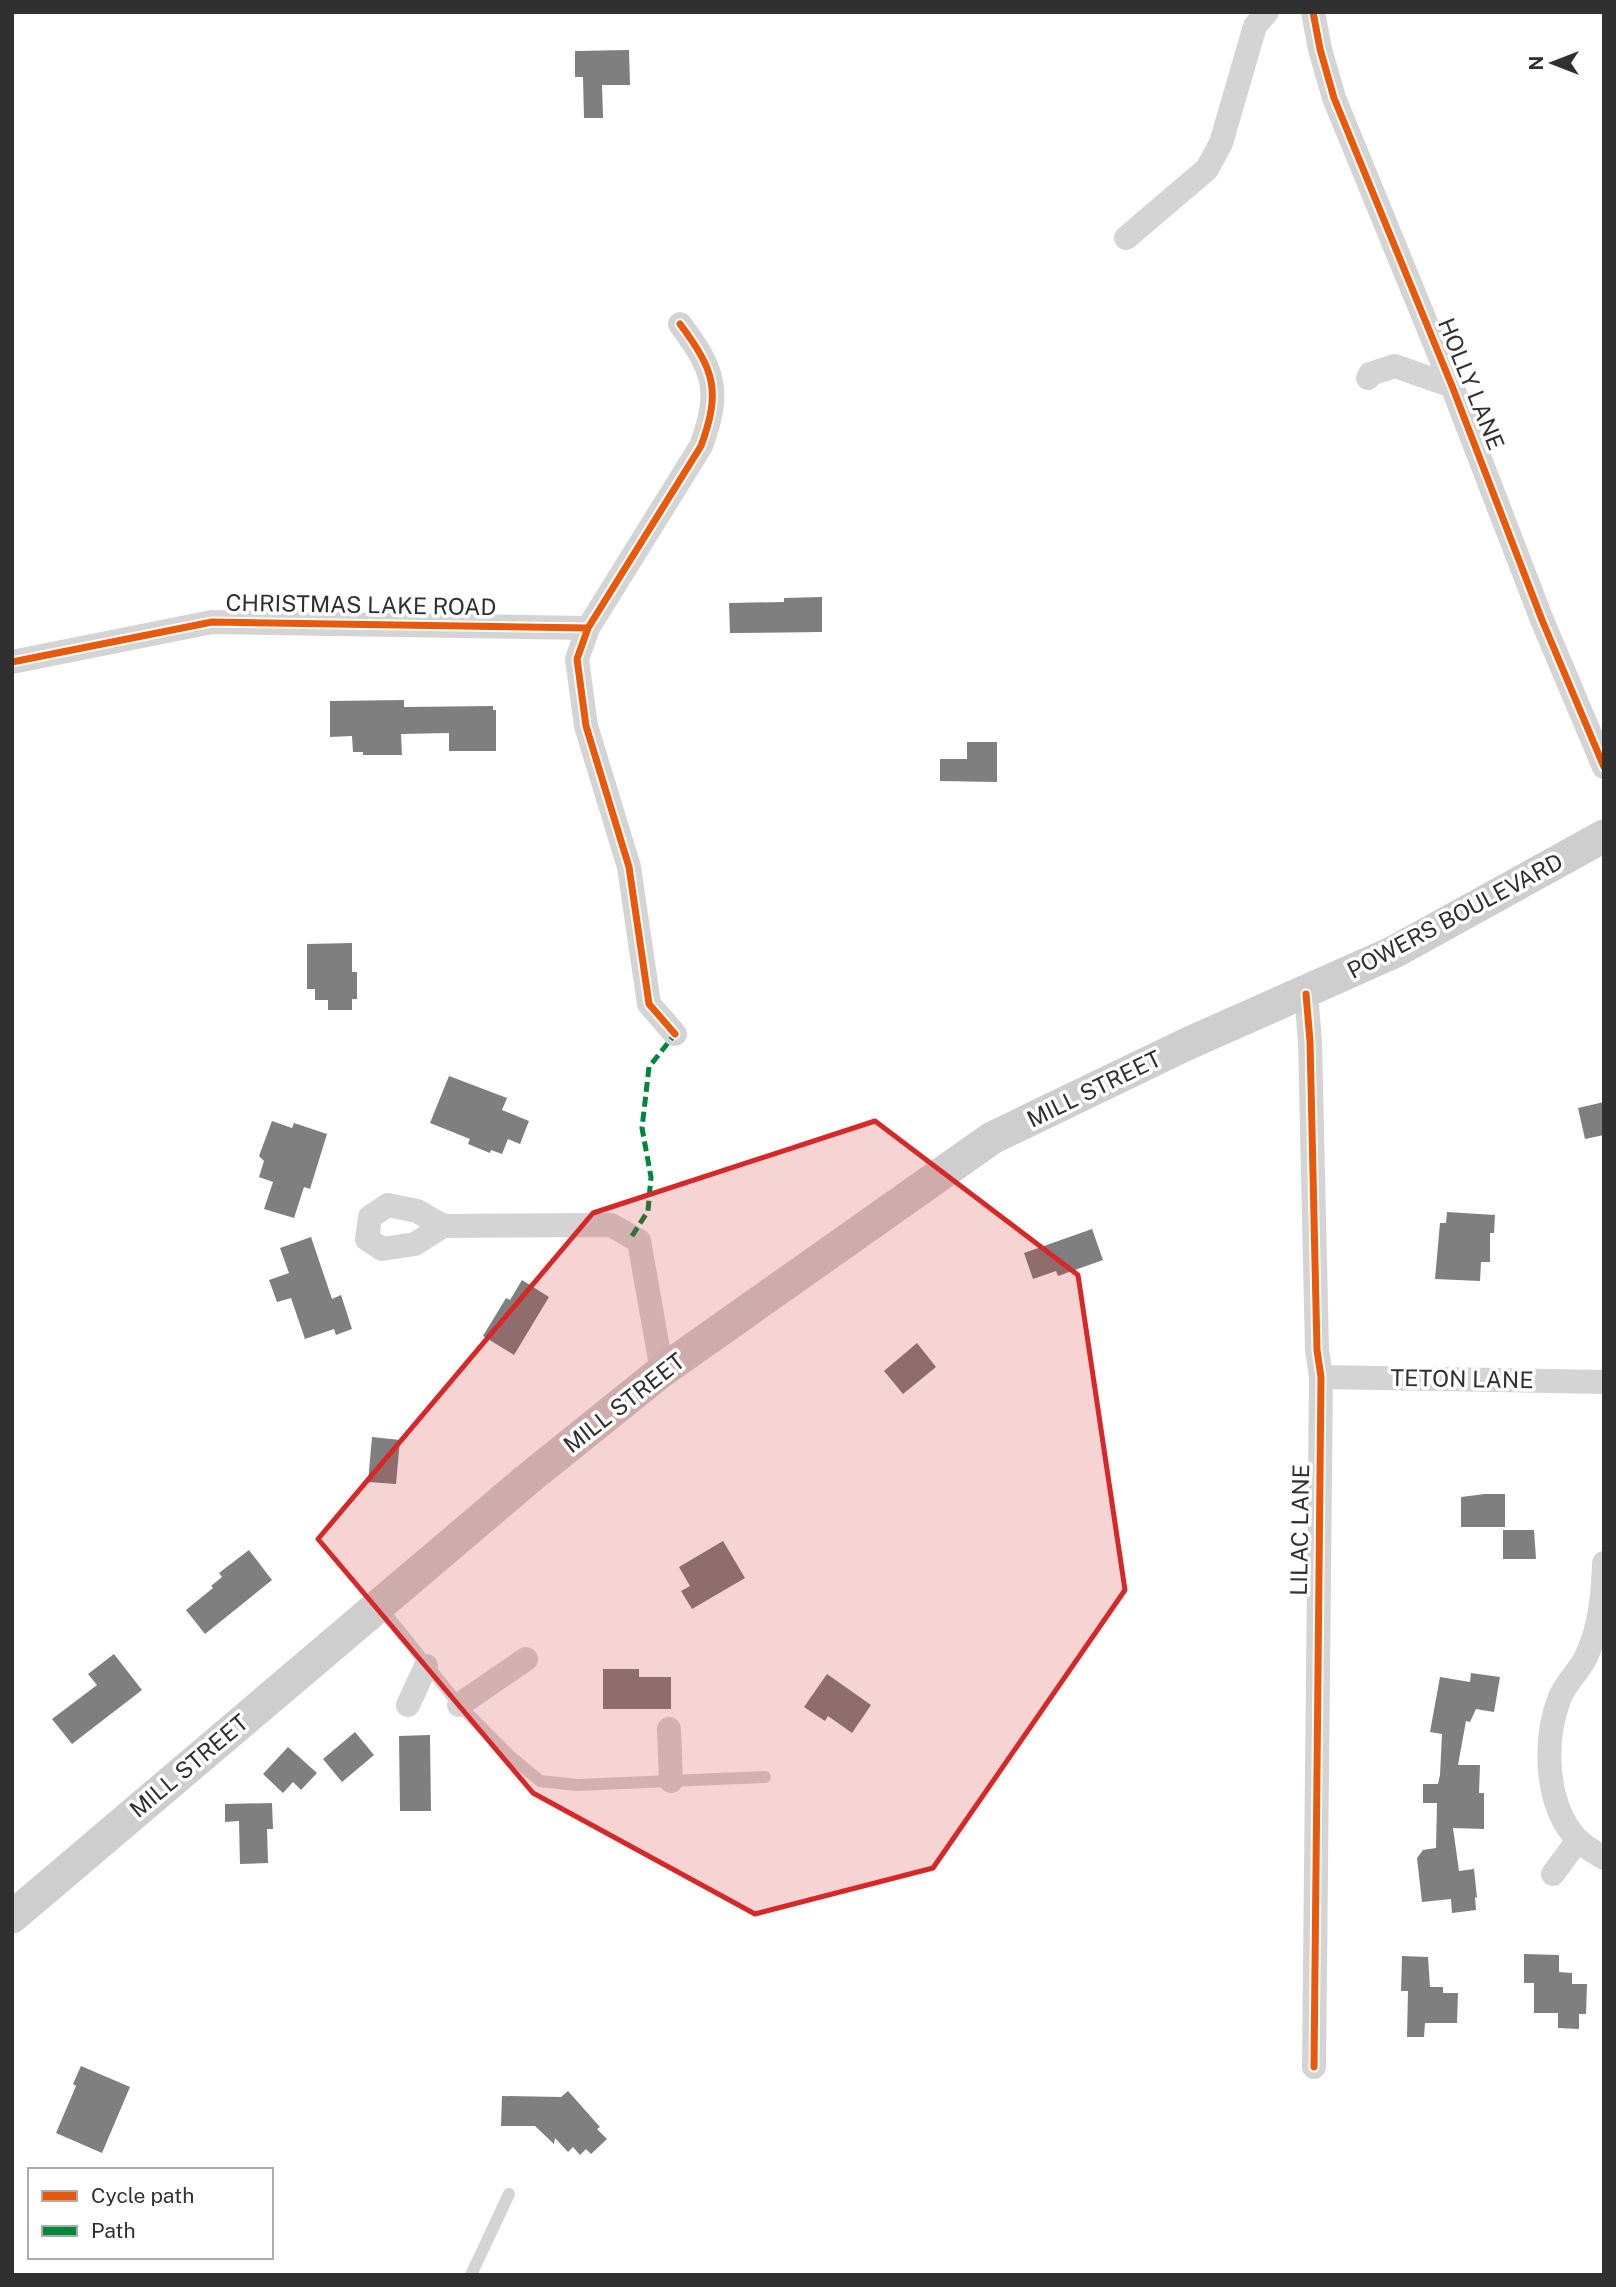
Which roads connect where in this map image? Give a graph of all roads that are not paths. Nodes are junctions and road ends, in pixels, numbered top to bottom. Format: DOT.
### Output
graph roads {
  1 [pos="1267,12"];
  2 [pos="1313,12"];
  3 [pos="1126,238"];
  4 [pos="680,324"];
  5 [pos="1368,378"];
  6 [pos="1452,386"];
  7 [pos="588,628"];
  8 [pos="12,662"];
  9 [pos="1604,767"];
  10 [pos="1604,836"];
  11 [pos="1306,994"];
  12 [pos="675,1034"];
  13 [pos="443,1226"];
  14 [pos="662,1370"];
  15 [pos="1321,1377"];
  16 [pos="1604,1382"];
  17 [pos="1604,1563"];
  18 [pos="379,1605"];
  19 [pos="526,1659"];
  20 [pos="426,1666"];
  21 [pos="408,1705"];
  22 [pos="459,1705"];
  23 [pos="669,1730"];
  24 [pos="765,1776"];
  25 [pos="671,1781"];
  26 [pos="1578,1840"];
  27 [pos="1604,1858"];
  28 [pos="1553,1874"];
  29 [pos="12,1917"];
  30 [pos="1314,2067"];
  31 [pos="509,2193"];
  32 [pos="471,2275"];
  1 -- 3 [label="street"];
  2 -- 6 [label="street, HOLLY LANE"];
  4 -- 7 [label="street"];
  5 -- 6 [label="street"];
  6 -- 9 [label="street, HOLLY LANE"];
  7 -- 8 [label="street, CHRISTMAS LAKE ROAD"];
  7 -- 12 [label="street"];
  10 -- 11 [label="main road, POWERS BOULEVARD"];
  11 -- 14 [label="main road, MILL STREET"];
  11 -- 15 [label="street, LILAC LANE"];
  13 -- 14 [label="street"];
  14 -- 18 [label="main road, MILL STREET"];
  15 -- 16 [label="street, TETON LANE"];
  15 -- 30 [label="street, LILAC LANE"];
  17 -- 26 [label="street"];
  18 -- 20 [label="lane"];
  18 -- 29 [label="main road, MILL STREET"];
  19 -- 22 [label="street"];
  20 -- 21 [label="street"];
  20 -- 22 [label="lane"];
  22 -- 25 [label="lane"];
  23 -- 25 [label="street"];
  24 -- 25 [label="lane"];
  26 -- 27 [label="street"];
  26 -- 28 [label="street"];
  31 -- 32 [label="lane"];
}
